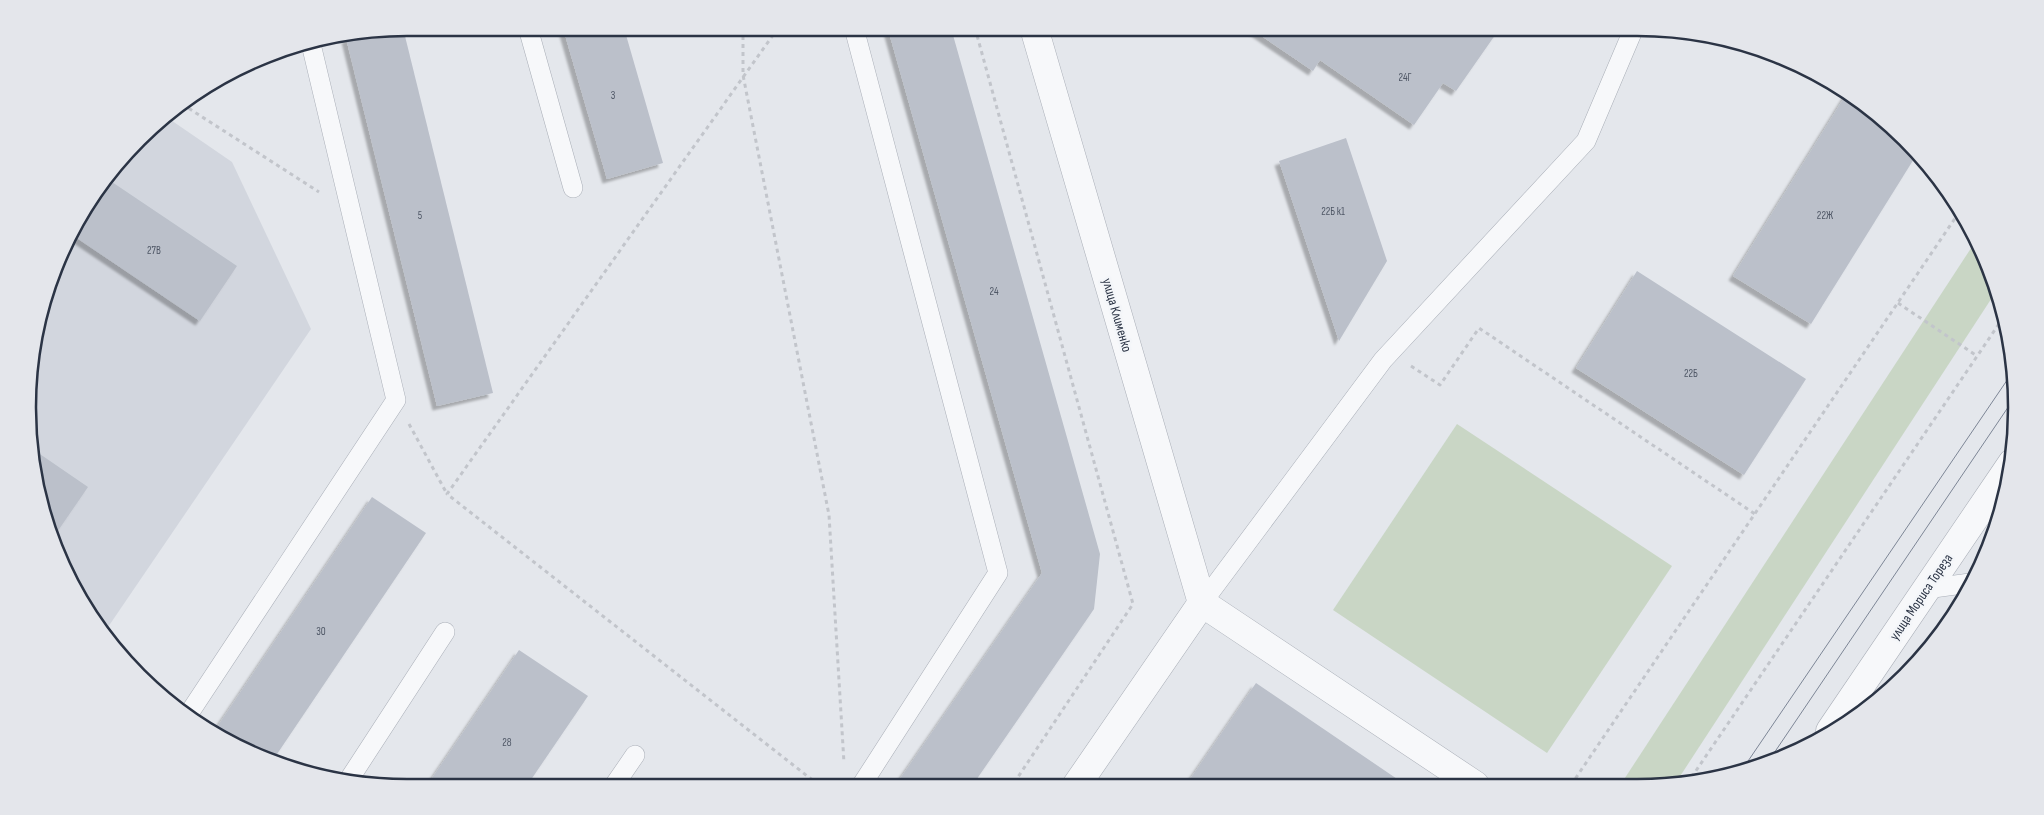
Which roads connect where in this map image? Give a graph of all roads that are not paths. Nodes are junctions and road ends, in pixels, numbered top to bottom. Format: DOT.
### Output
graph roads {
  1 [pos="530,36"];
  2 [pos="856,36"];
  3 [pos="1036,36"];
  4 [pos="1631,36"];
  5 [pos="312,49"];
  6 [pos="573,188"];
  7 [pos="2001,479"];
  8 [pos="1963,584"];
  9 [pos="1926,589"];
  10 [pos="1202,603"];
  11 [pos="445,632"];
  12 [pos="192,709"];
  13 [pos="1839,718"];
  14 [pos="634,755"];
  15 [pos="352,775"];
  16 [pos="618,779"];
  17 [pos="866,779"];
  18 [pos="1081,779"];
  19 [pos="1465,779"];
  1 -- 6 [label="lane"];
  2 -- 17 [label="lane"];
  3 -- 10 [label="street, улица Клименко"];
  4 -- 10 [label="lane"];
  5 -- 12 [label="lane"];
  7 -- 9 [label="street, улица Мориса Тореза"];
  8 -- 9 [label="lane"];
  9 -- 13 [label="street, улица Мориса Тореза"];
  10 -- 18 [label="street"];
  10 -- 19 [label="street"];
  11 -- 15 [label="lane"];
  14 -- 16 [label="lane"];
}
